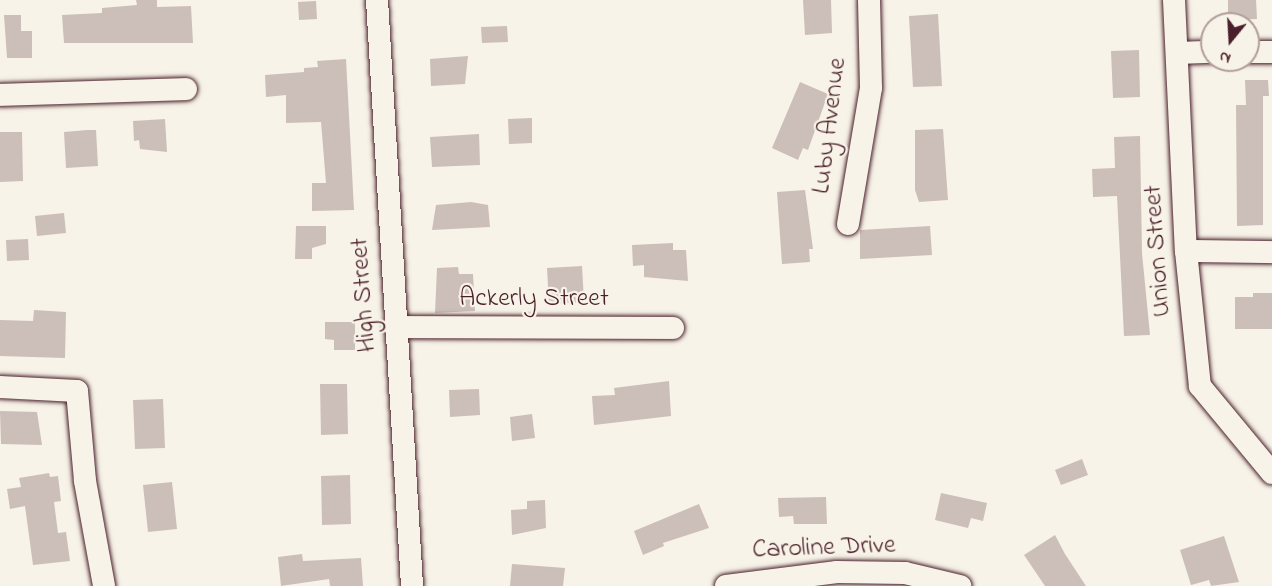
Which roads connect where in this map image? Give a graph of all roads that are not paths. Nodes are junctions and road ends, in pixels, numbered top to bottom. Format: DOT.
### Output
graph roads {
  1 [pos="377,0"];
  2 [pos="869,0"];
  3 [pos="1173,0"];
  4 [pos="1200,52"];
  5 [pos="1177,53"];
  6 [pos="186,89"];
  7 [pos="0,95"];
  8 [pos="848,224"];
  9 [pos="1186,251"];
  10 [pos="1272,252"];
  11 [pos="395,327"];
  12 [pos="673,328"];
  13 [pos="0,387"];
  14 [pos="1272,473"];
  15 [pos="104,586"];
  16 [pos="412,586"];
  17 [pos="726,586"];
  18 [pos="960,586"];
  1 -- 11 [label="street, High Street"];
  2 -- 8 [label="street, Luby Avenue"];
  3 -- 5 [label="street, Union Street"];
  4 -- 5 [label="street"];
  5 -- 9 [label="street, Union Street"];
  6 -- 7 [label="street"];
  9 -- 10 [label="street"];
  9 -- 14 [label="street, Union Street"];
  11 -- 12 [label="street, Ackerly Street"];
  11 -- 16 [label="street, High Street"];
  13 -- 15 [label="street"];
  17 -- 18 [label="street, Caroline Drive"];
}
